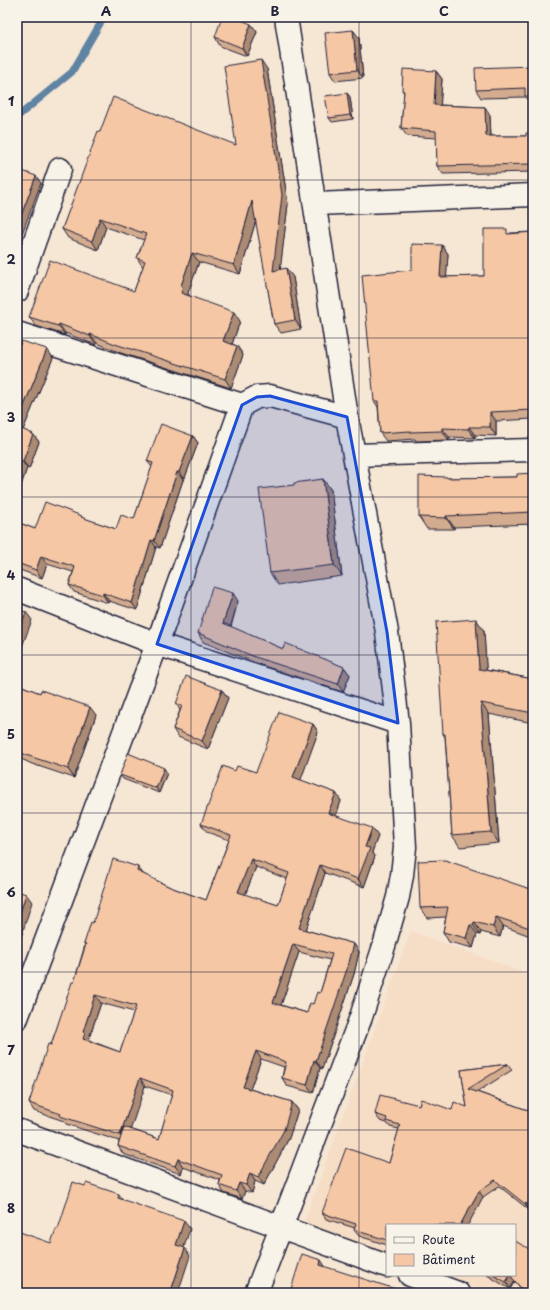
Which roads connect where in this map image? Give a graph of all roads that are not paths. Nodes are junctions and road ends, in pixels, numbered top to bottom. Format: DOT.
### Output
graph roads {
  1 [pos="286,17"];
  2 [pos="60,169"];
  3 [pos="533,195"];
  4 [pos="316,204"];
  5 [pos="17,291"];
  6 [pos="17,333"];
  7 [pos="242,405"];
  8 [pos="347,417"];
  9 [pos="533,450"];
  10 [pos="354,455"];
  11 [pos="17,589"];
  12 [pos="158,644"];
  13 [pos="398,723"];
  14 [pos="17,1018"];
  15 [pos="17,1130"];
  16 [pos="281,1227"];
  17 [pos="386,1266"];
  18 [pos="413,1276"];
  19 [pos="256,1293"];
  20 [pos="458,1293"];
  1 -- 4 [label="street"];
  2 -- 5 [label="street"];
  3 -- 4 [label="street"];
  4 -- 8 [label="street"];
  6 -- 7 [label="street"];
  7 -- 8 [label="street"];
  7 -- 12 [label="street"];
  8 -- 10 [label="street"];
  9 -- 10 [label="street"];
  10 -- 13 [label="street"];
  11 -- 12 [label="street"];
  12 -- 13 [label="street"];
  12 -- 14 [label="street"];
  13 -- 16 [label="street"];
  15 -- 16 [label="street"];
  16 -- 17 [label="street"];
  16 -- 19 [label="street"];
  18 -- 20 [label="street"];
}
